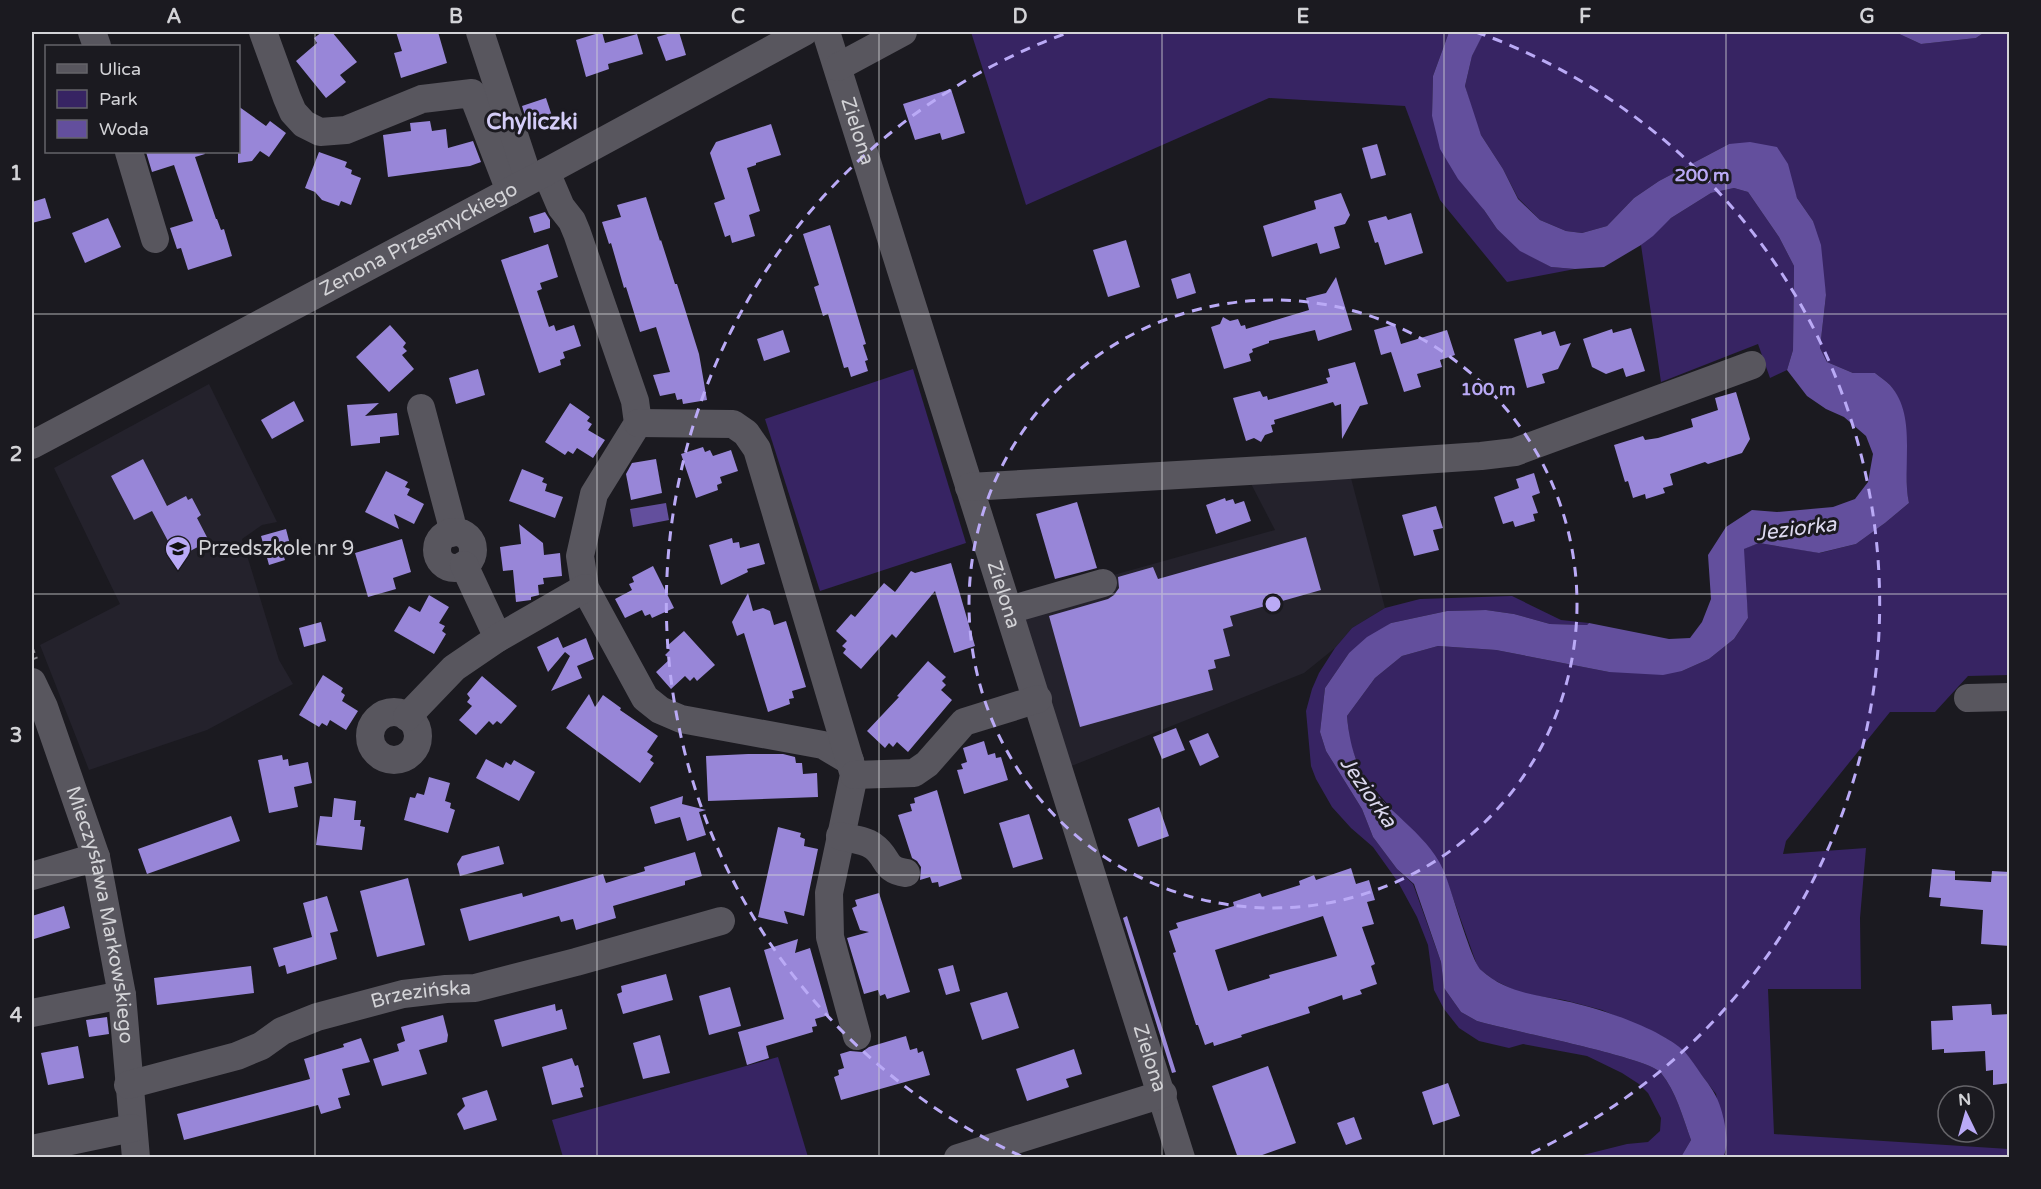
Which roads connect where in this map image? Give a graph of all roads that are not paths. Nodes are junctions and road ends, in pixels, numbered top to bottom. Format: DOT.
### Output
graph roads {
  1 [pos="263,32"];
  2 [pos="465,32"];
  3 [pos="480,32"];
  4 [pos="804,32"];
  5 [pos="826,32"];
  6 [pos="903,32"];
  7 [pos="838,67"];
  8 [pos="472,93"];
  9 [pos="129,153"];
  10 [pos="528,181"];
  11 [pos="155,239"];
  12 [pos="1752,365"];
  13 [pos="421,408"];
  14 [pos="638,423"];
  15 [pos="32,445"];
  16 [pos="969,487"];
  17 [pos="1103,583"];
  18 [pos="585,588"];
  19 [pos="1009,610"];
  20 [pos="498,638"];
  21 [pos="2010,697"];
  22 [pos="1968,698"];
  23 [pos="1038,699"];
  24 [pos="36,701"];
  25 [pos="407,717"];
  26 [pos="852,768"];
  27 [pos="840,836"];
  28 [pos="96,857"];
  29 [pos="906,873"];
  30 [pos="32,876"];
  31 [pos="721,921"];
  32 [pos="122,995"];
  33 [pos="32,1014"];
  34 [pos="857,1036"];
  35 [pos="128,1085"];
  36 [pos="1163,1096"];
  37 [pos="132,1128"];
  38 [pos="32,1149"];
  39 [pos="136,1158"];
  40 [pos="958,1158"];
  41 [pos="1181,1158"];
  1 -- 8 [label="street"];
  2 -- 8 [label="street"];
  3 -- 10 [label="street"];
  4 -- 10 [label="street, Zenona Przesmyckiego"];
  5 -- 7 [label="street, Zielona"];
  6 -- 7 [label="street"];
  7 -- 16 [label="street, Zielona"];
  8 -- 10 [label="street"];
  9 -- 11 [label="street"];
  10 -- 14 [label="street"];
  10 -- 15 [label="street, Zenona Przesmyckiego"];
  12 -- 16 [label="street"];
  13 -- 20 [label="street"];
  14 -- 18 [label="street"];
  14 -- 26 [label="street"];
  16 -- 19 [label="street, Zielona"];
  17 -- 19 [label="street"];
  18 -- 20 [label="street"];
  18 -- 26 [label="street"];
  19 -- 23 [label="street, Zielona"];
  20 -- 25 [label="street"];
  21 -- 22 [label="street"];
  23 -- 26 [label="street"];
  23 -- 36 [label="street, Zielona"];
  24 -- 28 [label="street, Mieczysława Markowskiego"];
  26 -- 27 [label="street"];
  27 -- 29 [label="street"];
  27 -- 34 [label="street"];
  28 -- 30 [label="street"];
  28 -- 32 [label="street, Mieczysława Markowskiego"];
  31 -- 35 [label="street, Brzezińska"];
  32 -- 33 [label="street"];
  32 -- 35 [label="street, Mieczysława Markowskiego"];
  35 -- 37 [label="street, Mieczysława Markowskiego"];
  36 -- 40 [label="street"];
  36 -- 41 [label="street, Zielona"];
  37 -- 38 [label="street"];
  37 -- 39 [label="street, Mieczysława Markowskiego"];
}
